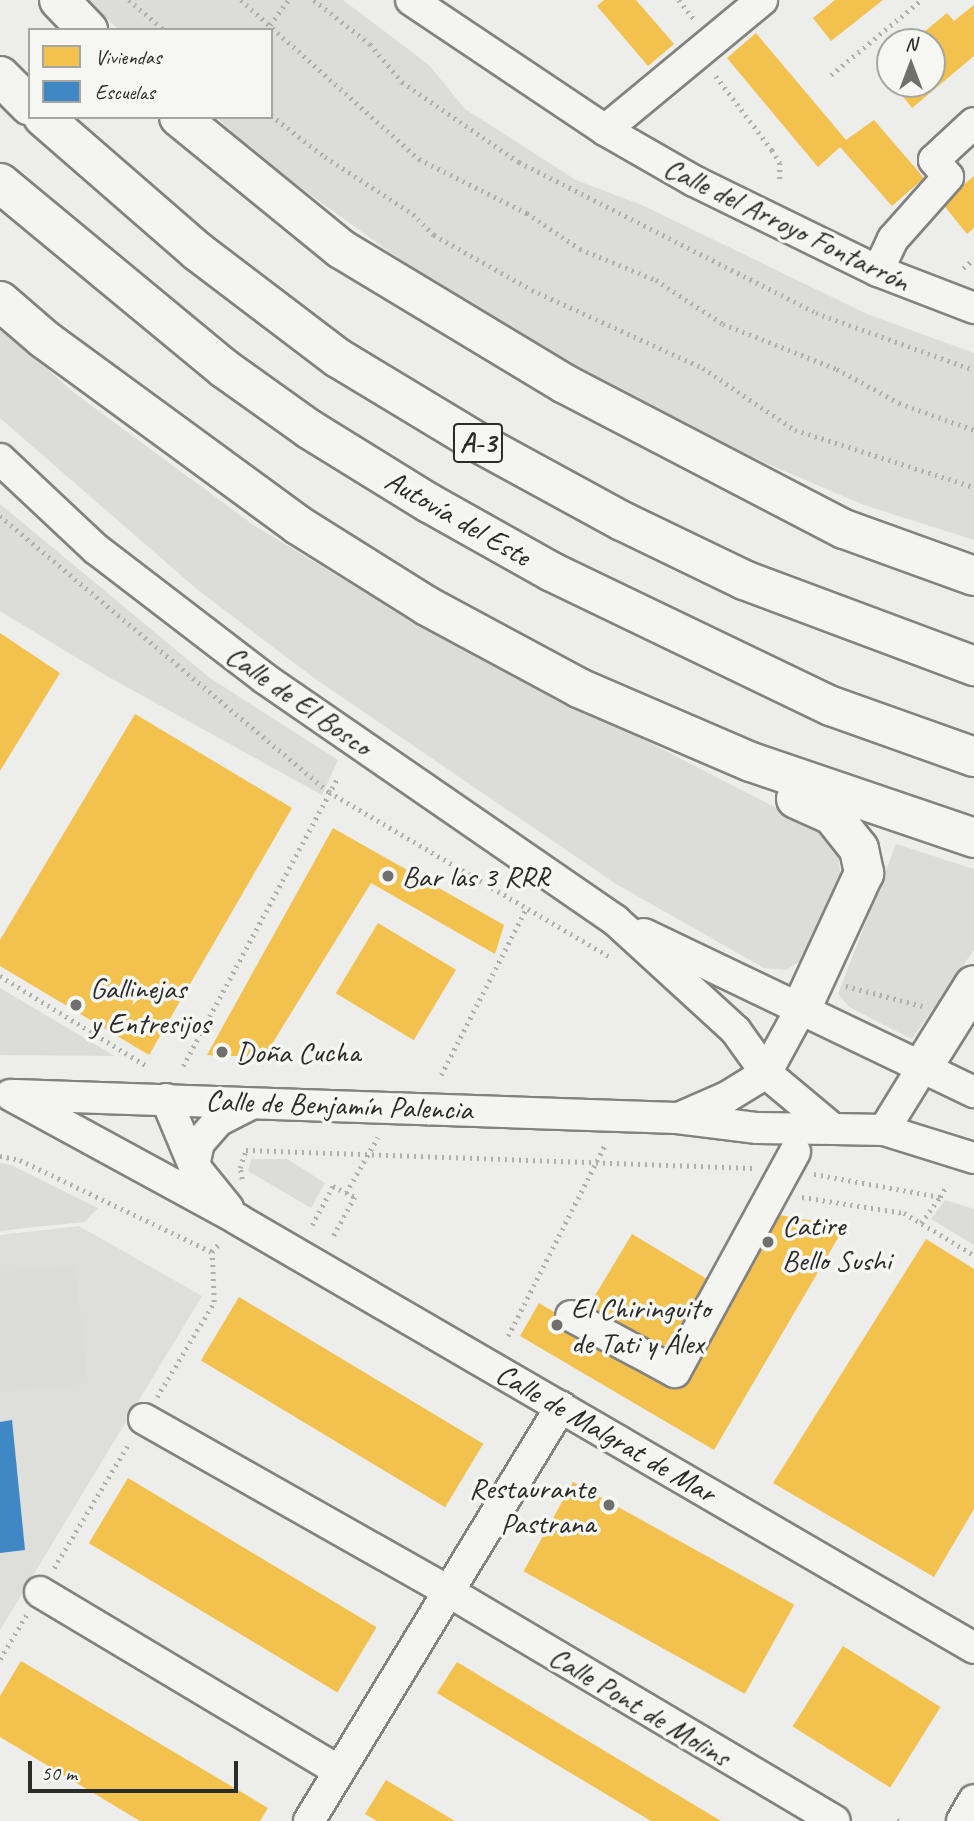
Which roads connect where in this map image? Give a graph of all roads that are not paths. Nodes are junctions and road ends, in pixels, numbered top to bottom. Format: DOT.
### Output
graph roads {
  1 [pos="58,0"];
  2 [pos="411,0"];
  3 [pos="762,0"];
  4 [pos="86,28"];
  5 [pos="0,76"];
  6 [pos="28,104"];
  7 [pos="45,119"];
  8 [pos="181,119"];
  9 [pos="974,124"];
  10 [pos="605,130"];
  11 [pos="0,183"];
  12 [pos="878,271"];
  13 [pos="0,301"];
  14 [pos="974,307"];
  15 [pos="0,459"];
  16 [pos="844,529"];
  17 [pos="974,562"];
  18 [pos="974,576"];
  19 [pos="974,666"];
  20 [pos="579,688"];
  21 [pos="974,757"];
  22 [pos="974,838"];
  23 [pos="615,920"];
  24 [pos="974,985"];
  25 [pos="802,1007"];
  26 [pos="925,1065"];
  27 [pos="766,1073"];
  28 [pos="974,1092"];
  29 [pos="5,1095"];
  30 [pos="166,1099"];
  31 [pos="257,1102"];
  32 [pos="677,1118"];
  33 [pos="833,1129"];
  34 [pos="884,1130"];
  35 [pos="974,1158"];
  36 [pos="194,1166"];
  37 [pos="784,1172"];
  38 [pos="237,1219"];
  39 [pos="571,1316"];
  40 [pos="561,1407"];
  41 [pos="144,1419"];
  42 [pos="446,1590"];
  43 [pos="40,1592"];
  44 [pos="974,1648"];
  45 [pos="339,1770"];
  46 [pos="974,1800"];
  47 [pos="309,1821"];
  48 [pos="835,1821"];
  49 [pos="962,1821"];
  1 -- 4 [label="highway"];
  2 -- 10 [label="street, Calle del Arroyo Fontarrón"];
  3 -- 10 [label="street"];
  5 -- 6 [label="highway"];
  7 -- 19 [label="highway, A-3"];
  8 -- 16 [label="highway"];
  9 -- 12 [label="street"];
  10 -- 12 [label="street, Calle del Arroyo Fontarrón"];
  11 -- 21 [label="highway, Autovía del Este / A-3"];
  12 -- 14 [label="street, Calle del Arroyo Fontarrón"];
  13 -- 20 [label="highway"];
  15 -- 23 [label="street, Calle de El Bosco"];
  16 -- 17 [label="highway"];
  16 -- 18 [label="highway"];
  20 -- 22 [label="highway"];
  20 -- 25 [label="highway"];
  23 -- 25 [label="street, Calle de El Bosco"];
  23 -- 27 [label="street, Calle de El Bosco"];
  24 -- 26 [label="highway"];
  25 -- 26 [label="street"];
  25 -- 27 [label="street, Calle de Benjamín Palencia"];
  26 -- 28 [label="street"];
  26 -- 34 [label="street"];
  27 -- 32 [label="street, Calle de Benjamín Palencia"];
  27 -- 33 [label="street"];
  29 -- 30 [label="street, Calle de Benjamín Palencia"];
  29 -- 38 [label="street, Calle de Malgrat de Mar"];
  30 -- 31 [label="street, Calle de Benjamín Palencia"];
  30 -- 36 [label="street"];
  31 -- 32 [label="street, Calle de Benjamín Palencia"];
  31 -- 36 [label="street"];
  32 -- 33 [label="street, Calle de Benjamín Palencia"];
  33 -- 34 [label="street, Calle de Benjamín Palencia"];
  34 -- 35 [label="street, Calle de Benjamín Palencia"];
  36 -- 38 [label="street"];
  37 -- 39 [label="street"];
  38 -- 40 [label="street, Calle de Malgrat de Mar"];
  40 -- 42 [label="street"];
  40 -- 44 [label="street, Calle de Malgrat de Mar"];
  41 -- 42 [label="street, Calle Pont de Molins"];
  42 -- 45 [label="street"];
  42 -- 48 [label="street, Calle Pont de Molins"];
  43 -- 45 [label="street"];
  45 -- 47 [label="street"];
  46 -- 49 [label="street"];
}
